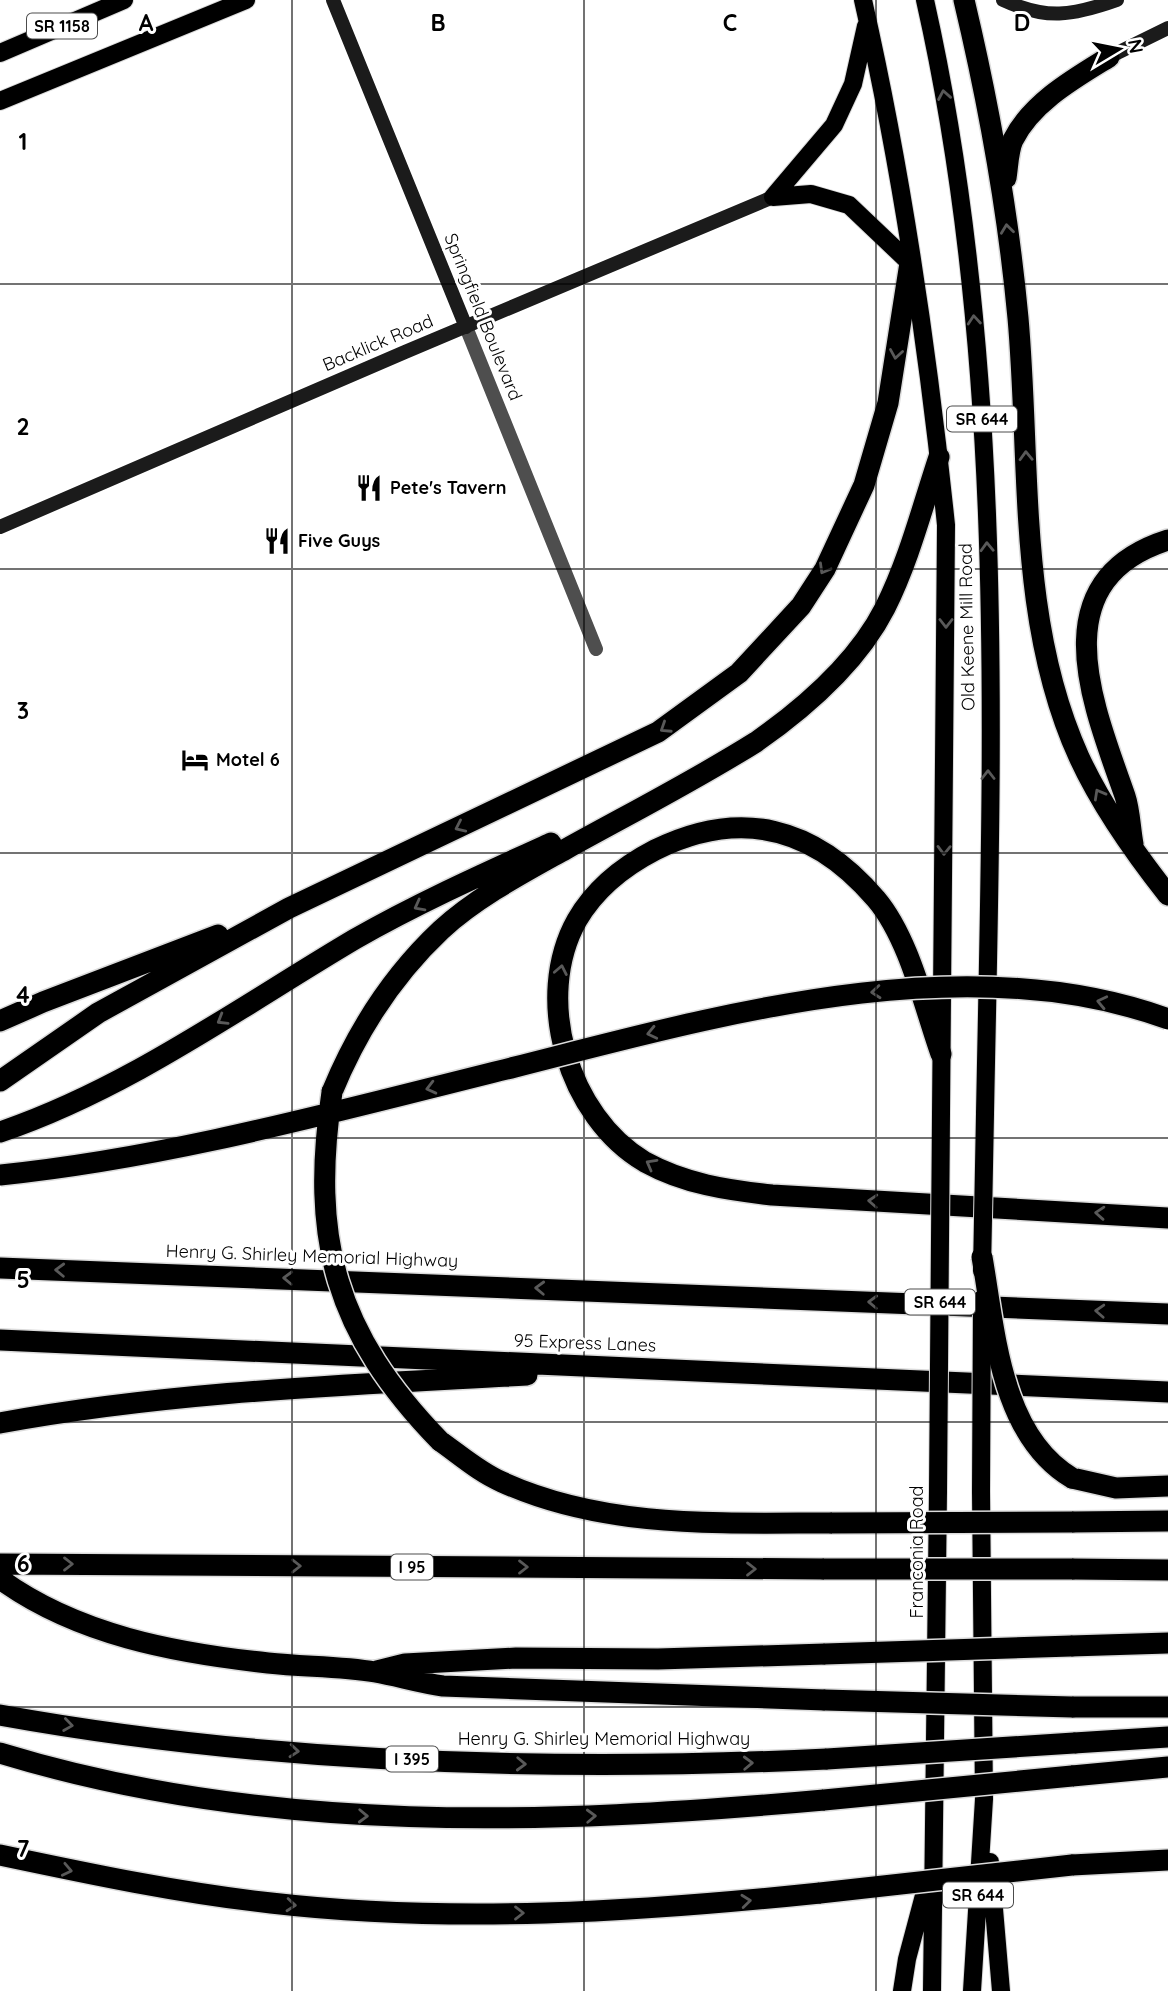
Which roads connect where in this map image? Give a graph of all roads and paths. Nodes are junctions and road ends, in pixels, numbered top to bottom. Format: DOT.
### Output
graph roads {
  1 [pos="124,0"];
  2 [pos="246,0"];
  3 [pos="333,0"];
  4 [pos="863,0"];
  5 [pos="925,0"];
  6 [pos="964,0"];
  7 [pos="1003,0"];
  8 [pos="1117,0"];
  9 [pos="867,20"];
  10 [pos="1168,28"];
  11 [pos="0,53"];
  12 [pos="1110,57"];
  13 [pos="0,101"];
  14 [pos="1003,194"];
  15 [pos="773,197"];
  16 [pos="910,263"];
  17 [pos="466,327"];
  18 [pos="939,457"];
  19 [pos="0,527"];
  20 [pos="1168,540"];
  21 [pos="596,649"];
  22 [pos="681,785"];
  23 [pos="1134,853"];
  24 [pos="1168,895"];
  25 [pos="289,908"];
  26 [pos="1168,1019"];
  27 [pos="0,1021"];
  28 [pos="942,1054"];
  29 [pos="0,1081"];
  30 [pos="941,1114"];
  31 [pos="0,1132"];
  32 [pos="0,1175"];
  33 [pos="1168,1218"];
  34 [pos="982,1257"];
  35 [pos="0,1268"];
  36 [pos="1168,1314"];
  37 [pos="0,1340"];
  38 [pos="653,1369"];
  39 [pos="1168,1392"];
  40 [pos="0,1423"];
  41 [pos="1168,1486"];
  42 [pos="1168,1521"];
  43 [pos="0,1564"];
  44 [pos="1168,1570"];
  45 [pos="0,1579"];
  46 [pos="1168,1643"];
  47 [pos="375,1672"];
  48 [pos="1168,1707"];
  49 [pos="0,1715"];
  50 [pos="1168,1737"];
  51 [pos="0,1754"];
  52 [pos="1168,1767"];
  53 [pos="984,1799"];
  54 [pos="936,1853"];
  55 [pos="0,1855"];
  56 [pos="1168,1860"];
  57 [pos="902,1991"];
  58 [pos="932,1991"];
  59 [pos="972,1991"];
  60 [pos="1001,1991"];
  1 -- 11 [label="main road, SR 1158"];
  2 -- 13 [label="main road, SR 1158"];
  3 -- 17 [label="main road, Springfield Boulevard"];
  4 -- 9 [label="main road, Old Keene Mill Road / SR 644"];
  34 -- 5 [label="main road, Old Keene Mill Road / SR 644, one-way, bridge"];
  6 -- 14 [label="highway"];
  7 -- 8 [label="main road"];
  9 -- 15 [label="main road"];
  9 -- 16 [label="main road, Old Keene Mill Road / SR 644"];
  10 -- 12 [label="main road"];
  12 -- 14 [label="highway"];
  23 -- 14 [label="highway, one-way"];
  15 -- 16 [label="main road"];
  15 -- 17 [label="main road, Backlick Road"];
  16 -- 18 [label="main road, Old Keene Mill Road / SR 644"];
  16 -- 25 [label="highway, one-way"];
  17 -- 19 [label="main road, Backlick Road"];
  17 -- 21 [label="street, Springfield Boulevard"];
  18 -- 22 [label="highway"];
  18 -- 28 [label="main road, Old Keene Mill Road / SR 644, one-way"];
  20 -- 23 [label="highway"];
  22 -- 31 [label="highway, one-way"];
  22 -- 42 [label="highway, bridge"];
  23 -- 24 [label="highway"];
  25 -- 27 [label="highway"];
  25 -- 29 [label="highway"];
  26 -- 32 [label="highway, one-way, bridge"];
  28 -- 30 [label="main road, Old Keene Mill Road / SR 644"];
  33 -- 28 [label="highway, one-way"];
  30 -- 54 [label="main road, Franconia Road / SR 644, bridge"];
  34 -- 41 [label="highway, bridge"];
  34 -- 53 [label="main road, SR 644, bridge"];
  36 -- 35 [label="highway, Henry G. Shirley Memorial Highway, one-way"];
  37 -- 38 [label="highway, 95 Express Lanes"];
  38 -- 39 [label="highway, 95 Express Lanes"];
  38 -- 40 [label="highway"];
  43 -- 44 [label="highway, I 95, one-way, bridge"];
  45 -- 47 [label="highway"];
  46 -- 47 [label="highway, bridge"];
  47 -- 48 [label="highway, bridge"];
  49 -- 50 [label="highway, Henry G. Shirley Memorial Highway / I 395, one-way, bridge"];
  51 -- 52 [label="highway, one-way, bridge"];
  53 -- 59 [label="main road, SR 644"];
  53 -- 60 [label="main road"];
  54 -- 57 [label="main road"];
  54 -- 58 [label="main road, Franconia Road / SR 644"];
  55 -- 56 [label="highway, one-way, bridge"];
}
